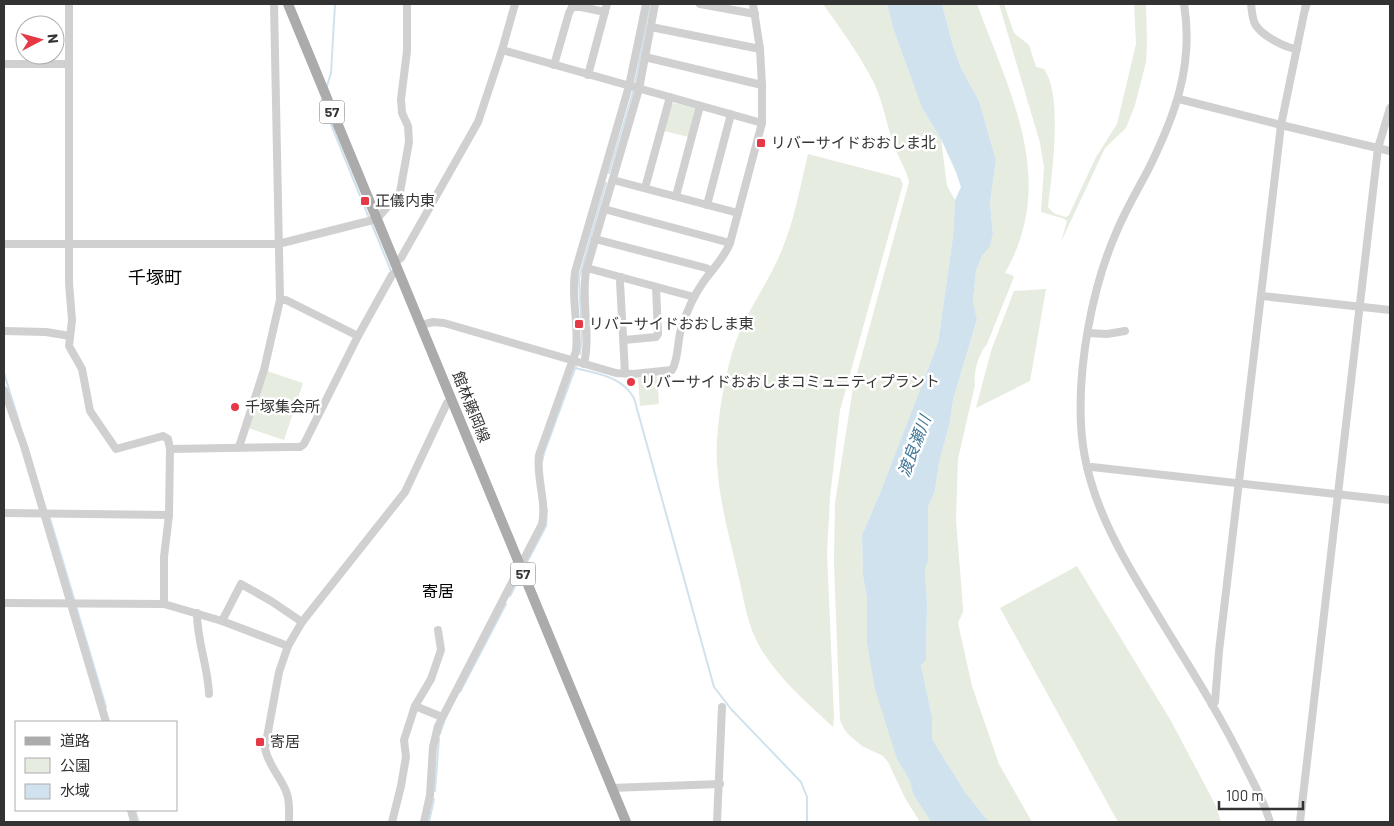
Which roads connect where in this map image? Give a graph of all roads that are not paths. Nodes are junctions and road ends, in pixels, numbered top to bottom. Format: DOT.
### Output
graph roads {
  1 [pos="69,4"];
  2 [pos="274,4"];
  3 [pos="288,4"];
  4 [pos="407,4"];
  5 [pos="514,4"];
  6 [pos="646,4"];
  7 [pos="655,4"];
  8 [pos="700,4"];
  9 [pos="753,4"];
  10 [pos="1251,4"];
  11 [pos="1306,4"];
  12 [pos="1186,5"];
  13 [pos="606,8"];
  14 [pos="755,14"];
  15 [pos="651,27"];
  16 [pos="760,49"];
  17 [pos="1297,49"];
  18 [pos="502,50"];
  19 [pos="645,57"];
  20 [pos="4,64"];
  21 [pos="69,64"];
  22 [pos="554,65"];
  23 [pos="588,75"];
  24 [pos="629,86"];
  25 [pos="762,86"];
  26 [pos="639,89"];
  27 [pos="670,97"];
  28 [pos="1179,99"];
  29 [pos="700,106"];
  30 [pos="1390,108"];
  31 [pos="731,114"];
  32 [pos="762,123"];
  33 [pos="1281,126"];
  34 [pos="1378,148"];
  35 [pos="1390,151"];
  36 [pos="613,180"];
  37 [pos="645,188"];
  38 [pos="676,196"];
  39 [pos="707,205"];
  40 [pos="604,209"];
  41 [pos="738,213"];
  42 [pos="376,219"];
  43 [pos="595,239"];
  44 [pos="730,243"];
  45 [pos="4,244"];
  46 [pos="69,244"];
  47 [pos="278,244"];
  48 [pos="396,267"];
  49 [pos="587,268"];
  50 [pos="711,271"];
  51 [pos="621,277"];
  52 [pos="656,287"];
  53 [pos="1262,296"];
  54 [pos="694,297"];
  55 [pos="280,300"];
  56 [pos="1360,306"];
  57 [pos="1390,310"];
  58 [pos="421,325"];
  59 [pos="4,331"];
  60 [pos="1125,331"];
  61 [pos="1088,334"];
  62 [pos="70,336"];
  63 [pos="358,336"];
  64 [pos="624,340"];
  65 [pos="573,361"];
  66 [pos="584,364"];
  67 [pos="625,374"];
  68 [pos="4,390"];
  69 [pos="451,400"];
  70 [pos="239,447"];
  71 [pos="170,449"];
  72 [pos="1087,468"];
  73 [pos="1240,484"];
  74 [pos="1338,495"];
  75 [pos="1390,500"];
  76 [pos="4,513"];
  77 [pos="43,513"];
  78 [pos="169,514"];
  79 [pos="520,566"];
  80 [pos="4,603"];
  81 [pos="72,603"];
  82 [pos="164,604"];
  83 [pos="197,613"];
  84 [pos="222,620"];
  85 [pos="302,622"];
  86 [pos="438,630"];
  87 [pos="288,646"];
  88 [pos="209,694"];
  89 [pos="1212,705"];
  90 [pos="416,706"];
  91 [pos="722,707"];
  92 [pos="442,718"];
  93 [pos="106,721"];
  94 [pos="720,784"];
  95 [pos="611,788"];
  96 [pos="288,822"];
  97 [pos="392,822"];
  98 [pos="424,822"];
  99 [pos="626,822"];
  100 [pos="717,822"];
  101 [pos="1270,822"];
  102 [pos="1300,822"];
  1 -- 21 [label="street"];
  2 -- 47 [label="street"];
  3 -- 42 [label="main road, 館林藤岡線 / 57"];
  4 -- 42 [label="street"];
  5 -- 18 [label="street"];
  6 -- 24 [label="street"];
  7 -- 15 [label="street"];
  8 -- 14 [label="street"];
  9 -- 14 [label="street"];
  10 -- 17 [label="street"];
  11 -- 17 [label="street"];
  12 -- 28 [label="street"];
  13 -- 22 [label="street"];
  13 -- 23 [label="street"];
  14 -- 16 [label="street"];
  15 -- 16 [label="street"];
  15 -- 19 [label="street"];
  16 -- 25 [label="street"];
  17 -- 33 [label="street"];
  18 -- 22 [label="street"];
  18 -- 48 [label="street"];
  19 -- 25 [label="street"];
  19 -- 26 [label="street"];
  20 -- 21 [label="street"];
  21 -- 46 [label="street"];
  22 -- 23 [label="street"];
  23 -- 24 [label="street"];
  24 -- 26 [label="street"];
  24 -- 65 [label="street"];
  25 -- 32 [label="street"];
  26 -- 27 [label="street"];
  26 -- 36 [label="street"];
  27 -- 29 [label="street"];
  27 -- 37 [label="street"];
  28 -- 33 [label="street"];
  28 -- 61 [label="street"];
  29 -- 31 [label="street"];
  29 -- 38 [label="street"];
  30 -- 34 [label="street"];
  31 -- 32 [label="street"];
  31 -- 39 [label="street"];
  32 -- 41 [label="street"];
  33 -- 34 [label="street"];
  33 -- 53 [label="street"];
  34 -- 35 [label="street"];
  34 -- 56 [label="street"];
  36 -- 37 [label="street"];
  36 -- 40 [label="street"];
  37 -- 38 [label="street"];
  38 -- 39 [label="street"];
  39 -- 41 [label="street"];
  40 -- 43 [label="street"];
  40 -- 44 [label="street"];
  41 -- 44 [label="street"];
  42 -- 47 [label="street"];
  42 -- 48 [label="main road, 館林藤岡線 / 57"];
  43 -- 49 [label="street"];
  43 -- 50 [label="street"];
  44 -- 50 [label="street"];
  45 -- 46 [label="street"];
  46 -- 47 [label="street"];
  46 -- 62 [label="street"];
  47 -- 55 [label="street"];
  48 -- 58 [label="main road, 館林藤岡線 / 57"];
  48 -- 63 [label="street"];
  49 -- 51 [label="street"];
  49 -- 66 [label="street"];
  50 -- 54 [label="street"];
  51 -- 52 [label="street"];
  51 -- 64 [label="street"];
  52 -- 54 [label="street"];
  52 -- 64 [label="street"];
  53 -- 56 [label="street"];
  53 -- 73 [label="street"];
  54 -- 67 [label="street"];
  55 -- 63 [label="street"];
  55 -- 70 [label="street"];
  56 -- 57 [label="street"];
  56 -- 74 [label="street"];
  58 -- 65 [label="street"];
  58 -- 69 [label="main road, 館林藤岡線 / 57"];
  59 -- 62 [label="street"];
  60 -- 61 [label="street"];
  61 -- 72 [label="street"];
  62 -- 71 [label="street"];
  63 -- 70 [label="street"];
  64 -- 67 [label="street"];
  65 -- 66 [label="street"];
  65 -- 79 [label="street"];
  66 -- 67 [label="street"];
  68 -- 77 [label="street"];
  69 -- 79 [label="main road, 館林藤岡線 / 57"];
  69 -- 85 [label="street"];
  70 -- 71 [label="street"];
  71 -- 78 [label="street"];
  72 -- 73 [label="street"];
  72 -- 89 [label="street"];
  73 -- 74 [label="street"];
  73 -- 89 [label="street"];
  74 -- 75 [label="street"];
  74 -- 102 [label="street"];
  76 -- 77 [label="street"];
  77 -- 78 [label="street"];
  77 -- 81 [label="street"];
  78 -- 82 [label="street"];
  79 -- 92 [label="street"];
  79 -- 95 [label="main road, 館林藤岡線 / 57"];
  80 -- 81 [label="street"];
  81 -- 82 [label="street"];
  81 -- 93 [label="street"];
  82 -- 83 [label="street"];
  83 -- 84 [label="street"];
  83 -- 88 [label="street"];
  84 -- 85 [label="street"];
  84 -- 87 [label="street"];
  85 -- 87 [label="street"];
  86 -- 90 [label="street"];
  87 -- 96 [label="street"];
  89 -- 101 [label="street"];
  90 -- 92 [label="street"];
  90 -- 97 [label="street"];
  91 -- 94 [label="street"];
  92 -- 98 [label="street"];
  94 -- 95 [label="street"];
  94 -- 100 [label="street"];
  95 -- 99 [label="main road, 館林藤岡線 / 57"];
}
